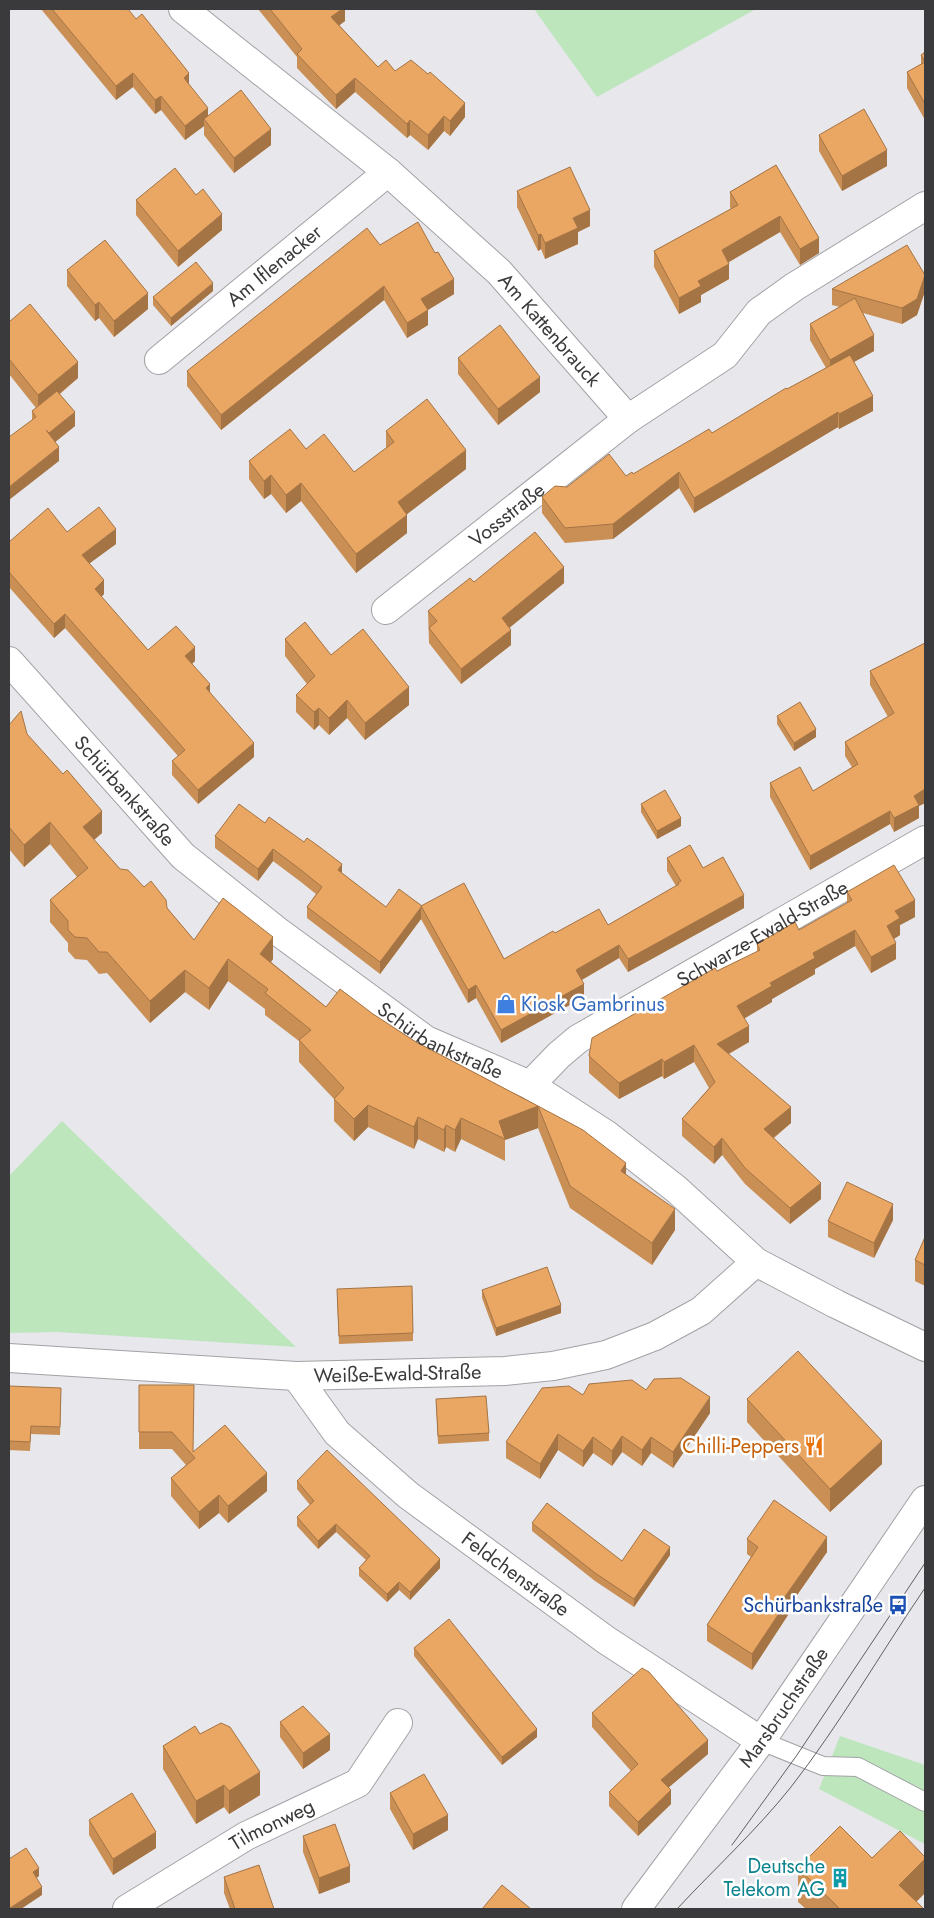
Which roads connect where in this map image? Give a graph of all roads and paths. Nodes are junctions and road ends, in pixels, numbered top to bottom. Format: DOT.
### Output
graph roads {
  1 [pos="183,9"];
  2 [pos="388,172"];
  3 [pos="925,206"];
  4 [pos="159,360"];
  5 [pos="628,420"];
  6 [pos="386,610"];
  7 [pos="9,661"];
  8 [pos="925,840"];
  9 [pos="530,1085"];
  10 [pos="756,1262"];
  11 [pos="925,1347"];
  12 [pos="9,1358"];
  13 [pos="296,1376"];
  14 [pos="925,1500"];
  15 [pos="398,1723"];
  16 [pos="761,1741"];
  17 [pos="925,1802"];
  18 [pos="641,1908"];
  19 [pos="127,1909"];
  1 -- 2 [label="street, Am Kattenbrauck"];
  2 -- 4 [label="street, Am Iflenacker"];
  2 -- 5 [label="street, Am Kattenbrauck"];
  3 -- 5 [label="street"];
  5 -- 6 [label="street, Vossstraße"];
  7 -- 9 [label="street, Schürbankstraße"];
  8 -- 9 [label="street, Schwarze-Ewald-Straße"];
  9 -- 10 [label="street, Schürbankstraße"];
  10 -- 11 [label="street, Schürbankstraße"];
  10 -- 13 [label="street, Weiße-Ewald-Straße"];
  12 -- 13 [label="street, Weiße-Ewald-Straße"];
  13 -- 16 [label="street, Feldchenstraße"];
  14 -- 16 [label="street, Marsbruchstraße"];
  15 -- 19 [label="street, Tilmonweg"];
  16 -- 17 [label="lane"];
  16 -- 18 [label="street, Marsbruchstraße"];
}
